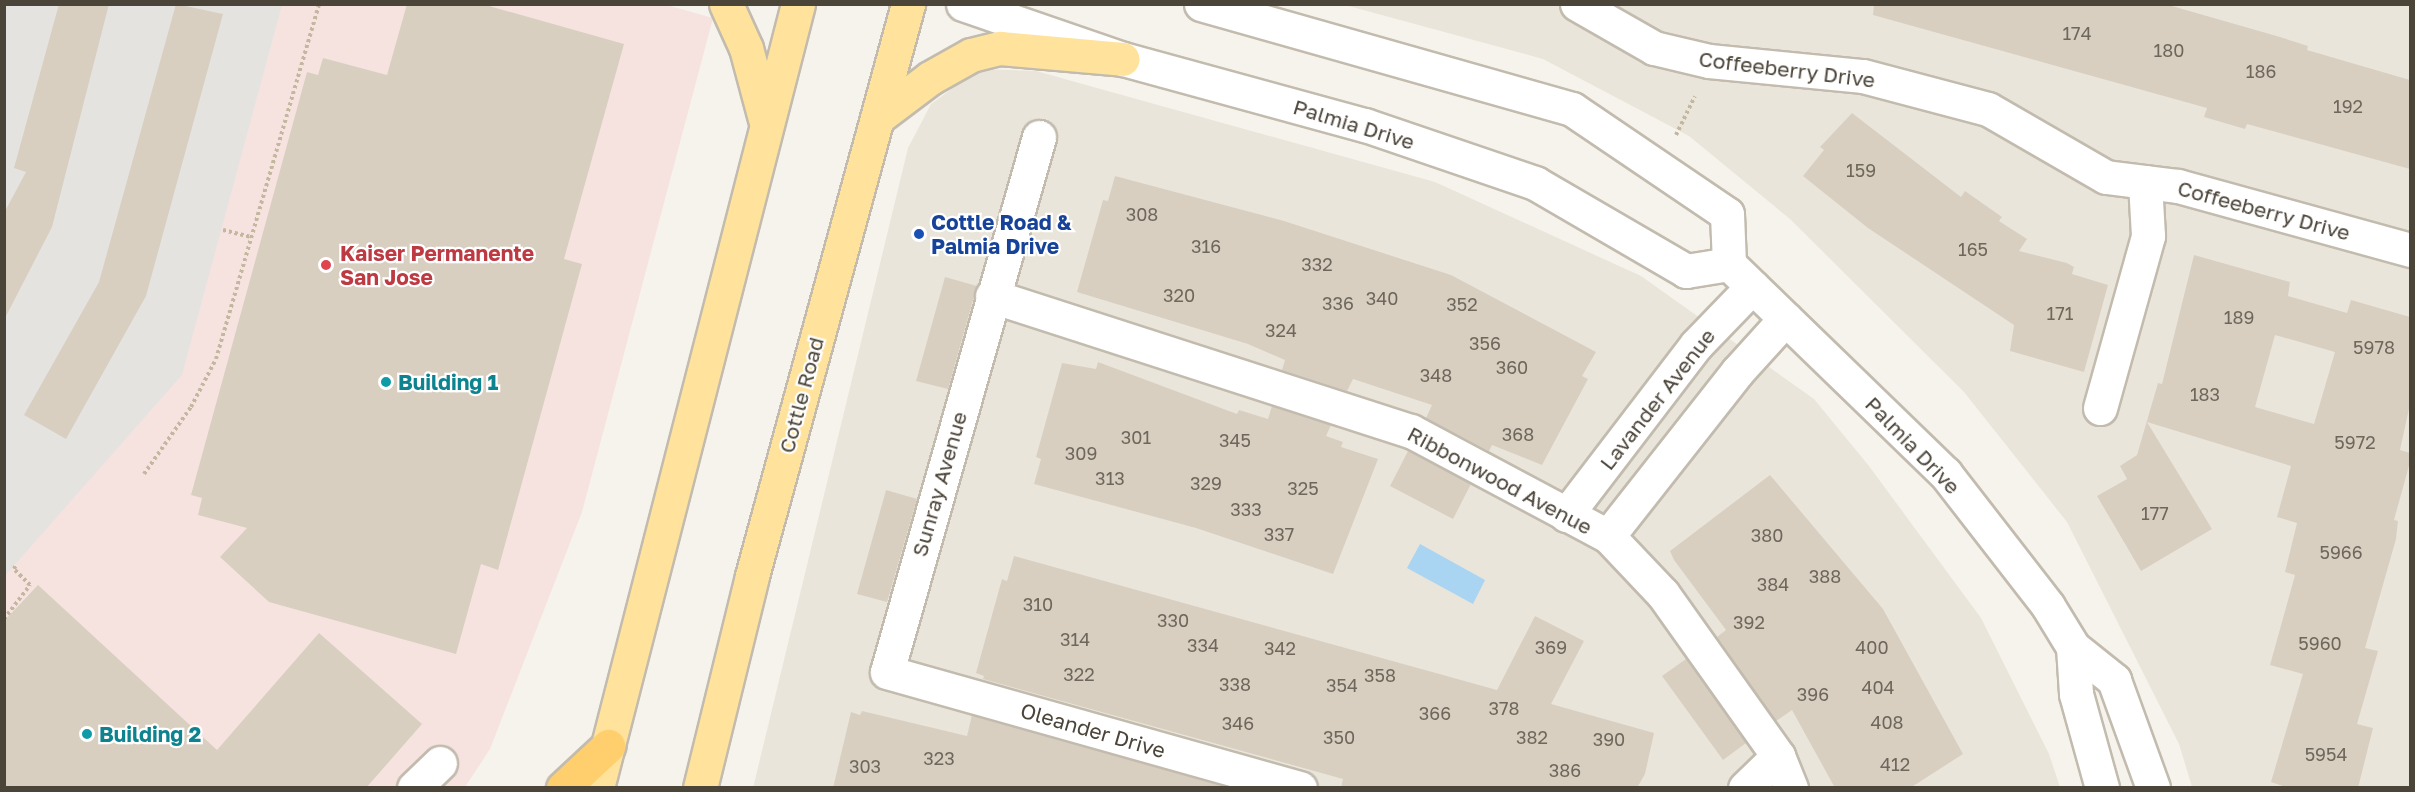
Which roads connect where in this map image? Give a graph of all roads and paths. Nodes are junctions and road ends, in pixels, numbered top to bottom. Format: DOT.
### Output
graph roads {
  1 [pos="319,4"];
  2 [pos="726,4"];
  3 [pos="798,4"];
  4 [pos="908,4"];
  5 [pos="963,4"];
  6 [pos="1201,4"];
  7 [pos="1577,4"];
  8 [pos="1123,59"];
  9 [pos="1709,62"];
  10 [pos="877,118"];
  11 [pos="765,121"];
  12 [pos="1039,137"];
  13 [pos="1657,167"];
  14 [pos="2145,182"];
  15 [pos="223,230"];
  16 [pos="252,237"];
  17 [pos="2410,250"];
  18 [pos="1729,264"];
  19 [pos="1752,287"];
  20 [pos="992,296"];
  21 [pos="1785,319"];
  22 [pos="2100,408"];
  23 [pos="144,474"];
  24 [pos="1566,515"];
  25 [pos="1608,536"];
  26 [pos="16,565"];
  27 [pos="4,619"];
  28 [pos="2073,647"];
  29 [pos="887,672"];
  30 [pos="608,746"];
  31 [pos="1778,756"];
  32 [pos="440,763"];
  33 [pos="414,788"];
  34 [pos="563,788"];
  35 [pos="597,788"];
  36 [pos="700,788"];
  37 [pos="1300,788"];
  38 [pos="1745,788"];
  39 [pos="1791,788"];
  40 [pos="2102,788"];
  41 [pos="2153,788"];
  1 -- 16 [label="path"];
  2 -- 11 [label="main road"];
  3 -- 11 [label="main road"];
  4 -- 10 [label="main road, Cottle Road"];
  5 -- 8 [label="street, Palmia Drive"];
  6 -- 13 [label="street"];
  7 -- 9 [label="street, Coffeeberry Drive"];
  8 -- 10 [label="main road"];
  8 -- 18 [label="street, Palmia Drive"];
  9 -- 13 [label="path"];
  9 -- 14 [label="street, Coffeeberry Drive"];
  10 -- 36 [label="main road, Cottle Road"];
  11 -- 30 [label="main road"];
  12 -- 20 [label="street, Sunray Avenue"];
  13 -- 18 [label="street"];
  14 -- 17 [label="street, Coffeeberry Drive"];
  14 -- 22 [label="street"];
  15 -- 16 [label="path"];
  16 -- 23 [label="path"];
  18 -- 19 [label="street, Palmia Drive"];
  19 -- 21 [label="street, Palmia Drive"];
  19 -- 24 [label="street, Lavander Avenue"];
  20 -- 24 [label="street, Ribbonwood Avenue"];
  20 -- 29 [label="street, Sunray Avenue"];
  21 -- 25 [label="street"];
  21 -- 28 [label="street, Palmia Drive"];
  24 -- 25 [label="street, Ribbonwood Avenue"];
  25 -- 31 [label="street, Ribbonwood Avenue"];
  26 -- 27 [label="path"];
  28 -- 40 [label="street, Palmia Drive"];
  28 -- 41 [label="street, Palmia Drive"];
  29 -- 37 [label="street, Oleander Drive"];
  30 -- 34 [label="highway"];
  30 -- 35 [label="main road"];
  31 -- 38 [label="street"];
  31 -- 39 [label="street, Ribbonwood Avenue"];
  32 -- 33 [label="street"];
}
